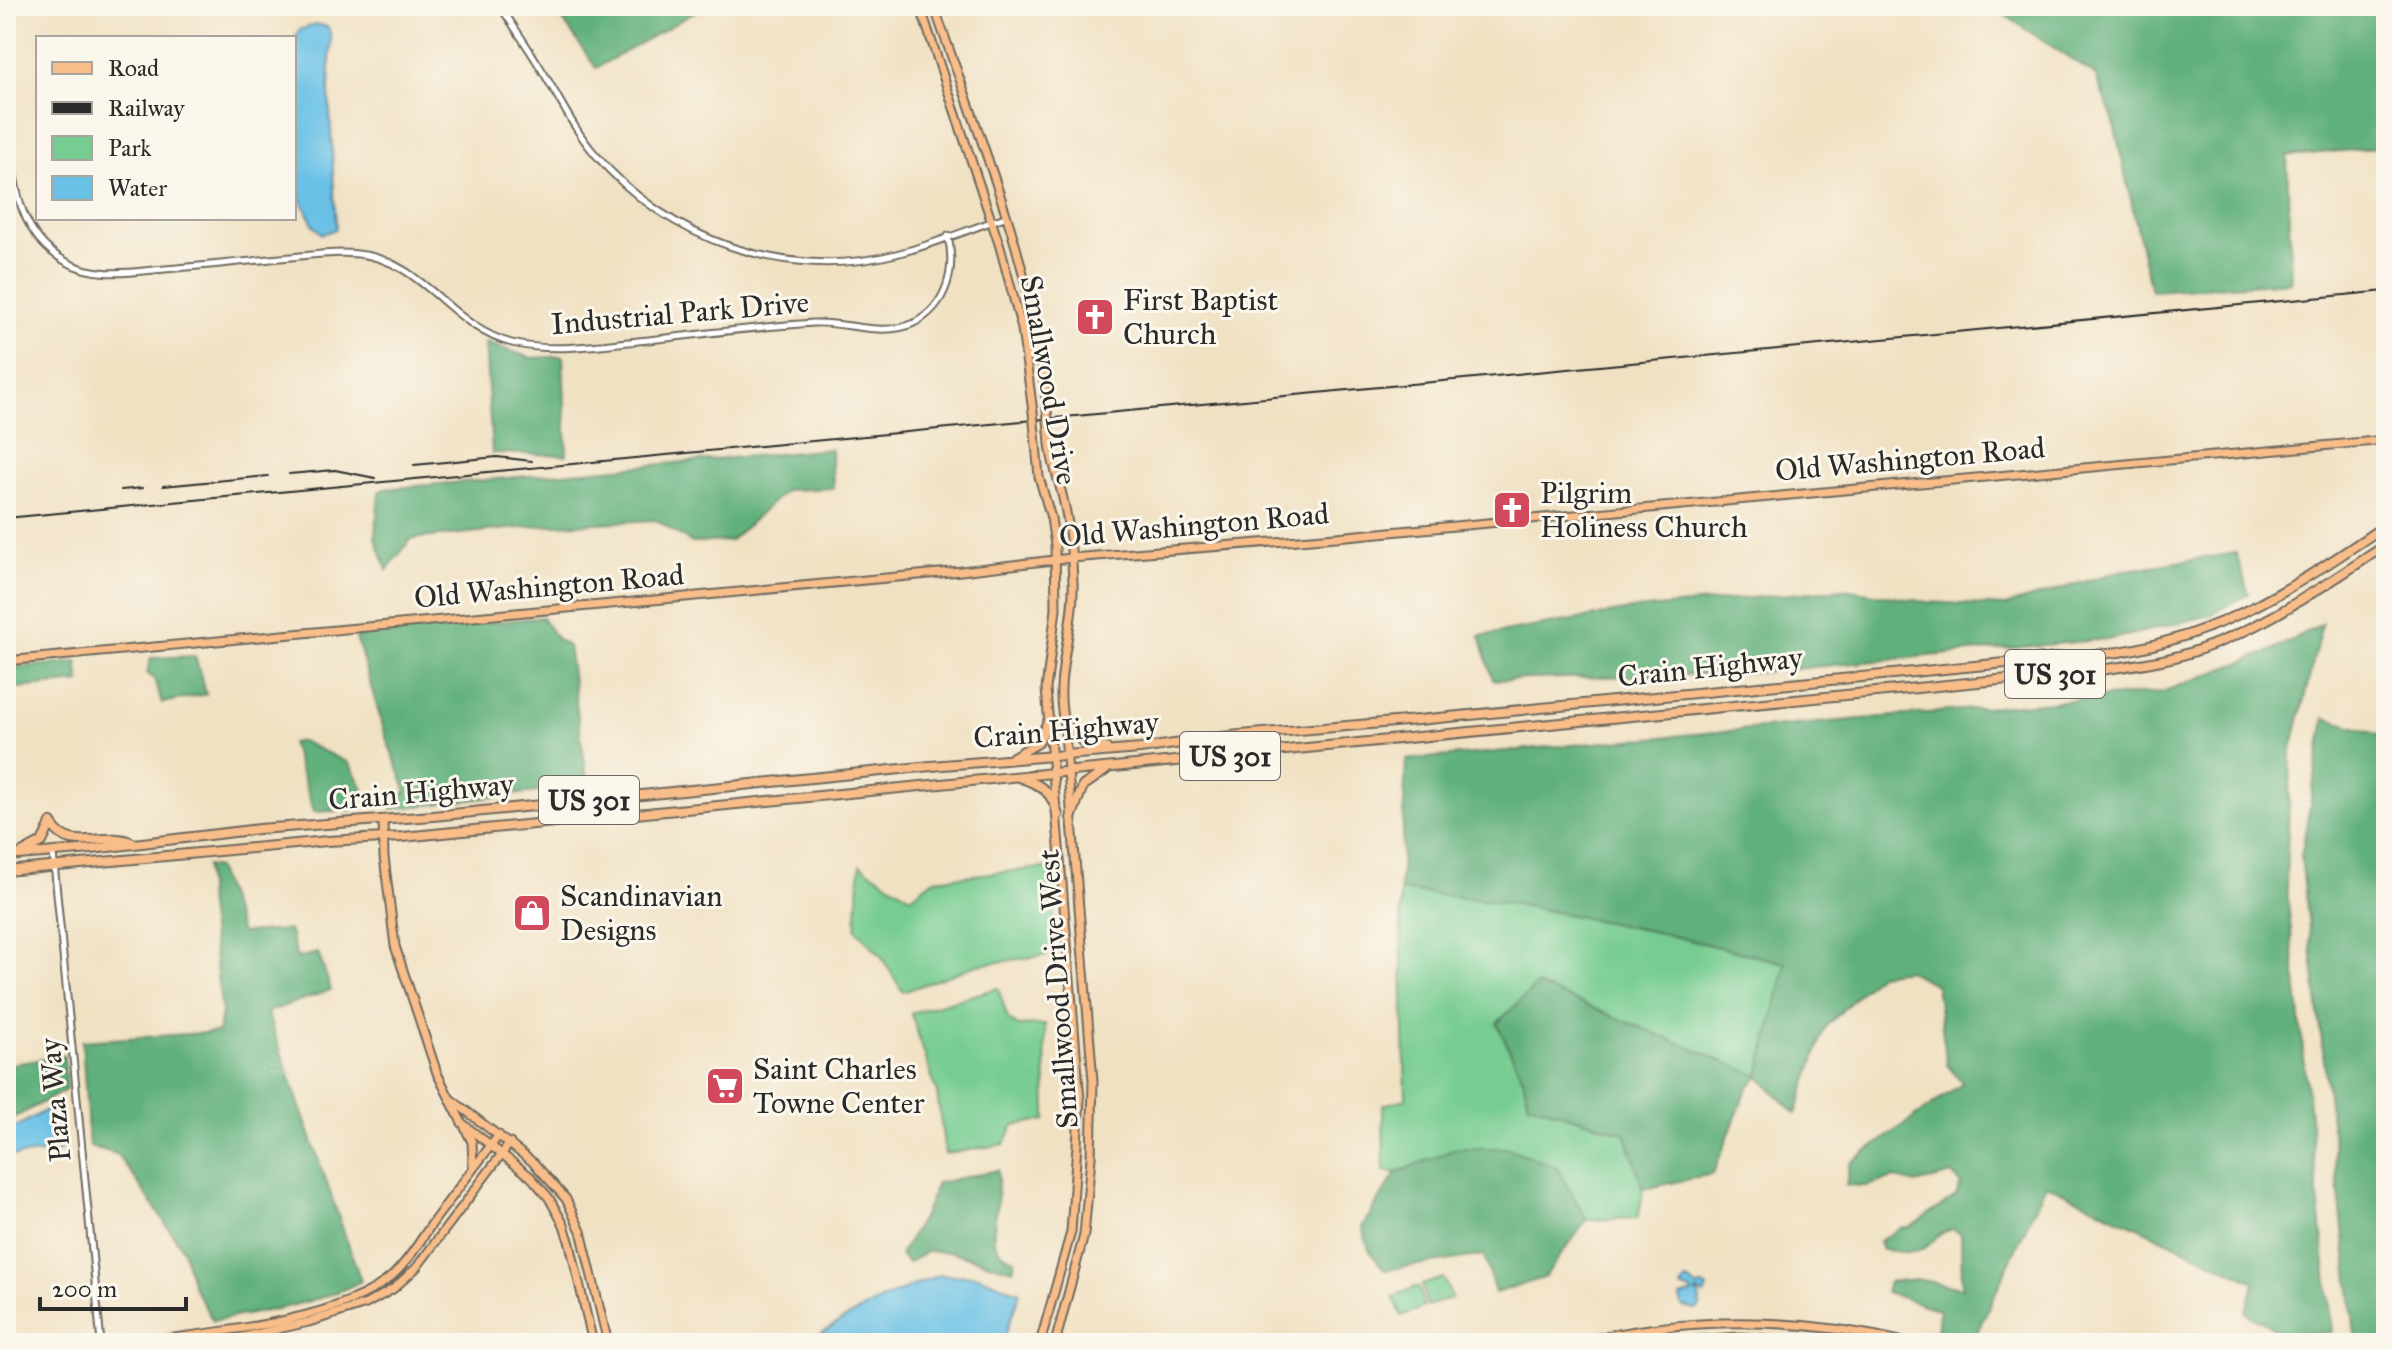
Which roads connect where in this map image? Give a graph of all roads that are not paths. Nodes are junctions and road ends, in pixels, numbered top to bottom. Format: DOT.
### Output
graph roads {
  1 [pos="500,6"];
  2 [pos="920,6"];
  3 [pos="934,6"];
  4 [pos="6,111"];
  5 [pos="1005,217"];
  6 [pos="993,221"];
  7 [pos="948,236"];
  8 [pos="2386,440"];
  9 [pos="2386,525"];
  10 [pos="2386,545"];
  11 [pos="1071,558"];
  12 [pos="1056,561"];
  13 [pos="6,661"];
  14 [pos="1794,683"];
  15 [pos="1793,700"];
  16 [pos="1577,705"];
  17 [pos="1049,719"];
  18 [pos="1577,721"];
  19 [pos="1064,722"];
  20 [pos="1126,750"];
  21 [pos="1067,754"];
  22 [pos="1052,755"];
  23 [pos="1006,760"];
  24 [pos="1110,768"];
  25 [pos="1068,772"];
  26 [pos="1055,773"];
  27 [pos="1016,777"];
  28 [pos="1058,815"];
  29 [pos="1071,818"];
  30 [pos="383,820"];
  31 [pos="385,838"];
  32 [pos="133,843"];
  33 [pos="53,853"];
  34 [pos="18,855"];
  35 [pos="6,856"];
  36 [pos="55,868"];
  37 [pos="6,871"];
  38 [pos="452,1100"];
  39 [pos="462,1123"];
  40 [pos="499,1135"];
  41 [pos="510,1143"];
  42 [pos="491,1146"];
  43 [pos="502,1154"];
  44 [pos="471,1172"];
  45 [pos="1832,1328"];
  46 [pos="1794,1339"];
  47 [pos="101,1343"];
  48 [pos="134,1343"];
  49 [pos="198,1343"];
  50 [pos="593,1343"];
  51 [pos="608,1343"];
  52 [pos="1040,1343"];
  53 [pos="1055,1343"];
  54 [pos="1574,1343"];
  55 [pos="1650,1343"];
  56 [pos="1831,1343"];
  57 [pos="1910,1343"];
  1 -- 7 [label="street"];
  2 -- 6 [label="main road, Smallwood Drive"];
  3 -- 5 [label="main road, Smallwood Drive"];
  4 -- 7 [label="street, Industrial Park Drive"];
  5 -- 6 [label="street"];
  5 -- 11 [label="main road, Smallwood Drive, bridge"];
  6 -- 7 [label="street"];
  6 -- 12 [label="main road, Smallwood Drive, bridge"];
  8 -- 11 [label="main road, Old Washington Road"];
  9 -- 14 [label="highway, Crain Highway / US 301"];
  10 -- 15 [label="highway, Crain Highway / US 301"];
  11 -- 12 [label="main road, Old Washington Road"];
  11 -- 19 [label="main road, Smallwood Drive"];
  12 -- 13 [label="main road, Old Washington Road"];
  12 -- 17 [label="main road, Smallwood Drive"];
  14 -- 15 [label="highway"];
  14 -- 16 [label="highway, Crain Highway / US 301"];
  15 -- 18 [label="highway, Crain Highway / US 301"];
  16 -- 18 [label="highway"];
  16 -- 20 [label="highway, Crain Highway / US 301"];
  17 -- 22 [label="main road, Smallwood Drive"];
  17 -- 23 [label="highway"];
  18 -- 24 [label="highway, Crain Highway / US 301"];
  19 -- 20 [label="highway"];
  19 -- 21 [label="main road, Smallwood Drive"];
  20 -- 21 [label="highway, Crain Highway / US 301"];
  21 -- 22 [label="highway, Crain Highway / US 301"];
  21 -- 25 [label="main road, Smallwood Drive"];
  22 -- 23 [label="highway, Crain Highway / US 301"];
  22 -- 26 [label="main road, Smallwood Drive"];
  23 -- 30 [label="highway, Crain Highway / US 301"];
  24 -- 25 [label="highway, Crain Highway / US 301"];
  24 -- 29 [label="highway"];
  25 -- 26 [label="highway, Crain Highway / US 301"];
  25 -- 29 [label="main road, Smallwood Drive West"];
  26 -- 27 [label="highway, Crain Highway / US 301"];
  26 -- 28 [label="main road, Smallwood Drive West"];
  27 -- 28 [label="highway"];
  27 -- 31 [label="highway, Crain Highway / US 301"];
  28 -- 52 [label="main road, Smallwood Drive West"];
  29 -- 53 [label="main road, Smallwood Drive West"];
  30 -- 31 [label="main road"];
  30 -- 32 [label="highway, Crain Highway / US 301"];
  31 -- 36 [label="highway, Crain Highway / US 301"];
  31 -- 38 [label="main road"];
  32 -- 33 [label="highway, Crain Highway / US 301"];
  32 -- 34 [label="highway"];
  33 -- 34 [label="highway, Crain Highway / US 301"];
  33 -- 36 [label="street, Plaza Way"];
  34 -- 35 [label="highway, Crain Highway / US 301"];
  36 -- 37 [label="highway, Crain Highway / US 301"];
  36 -- 47 [label="street, Plaza Way"];
  38 -- 39 [label="main road"];
  38 -- 40 [label="main road"];
  39 -- 42 [label="main road"];
  39 -- 44 [label="main road"];
  40 -- 41 [label="main road"];
  40 -- 42 [label="main road"];
  41 -- 43 [label="main road"];
  41 -- 51 [label="main road"];
  42 -- 43 [label="main road"];
  42 -- 44 [label="main road"];
  43 -- 49 [label="main road"];
  43 -- 50 [label="main road"];
  44 -- 48 [label="main road"];
  45 -- 46 [label="main road"];
  45 -- 54 [label="main road"];
  45 -- 57 [label="main road"];
  46 -- 55 [label="main road"];
  46 -- 56 [label="main road"];
}
